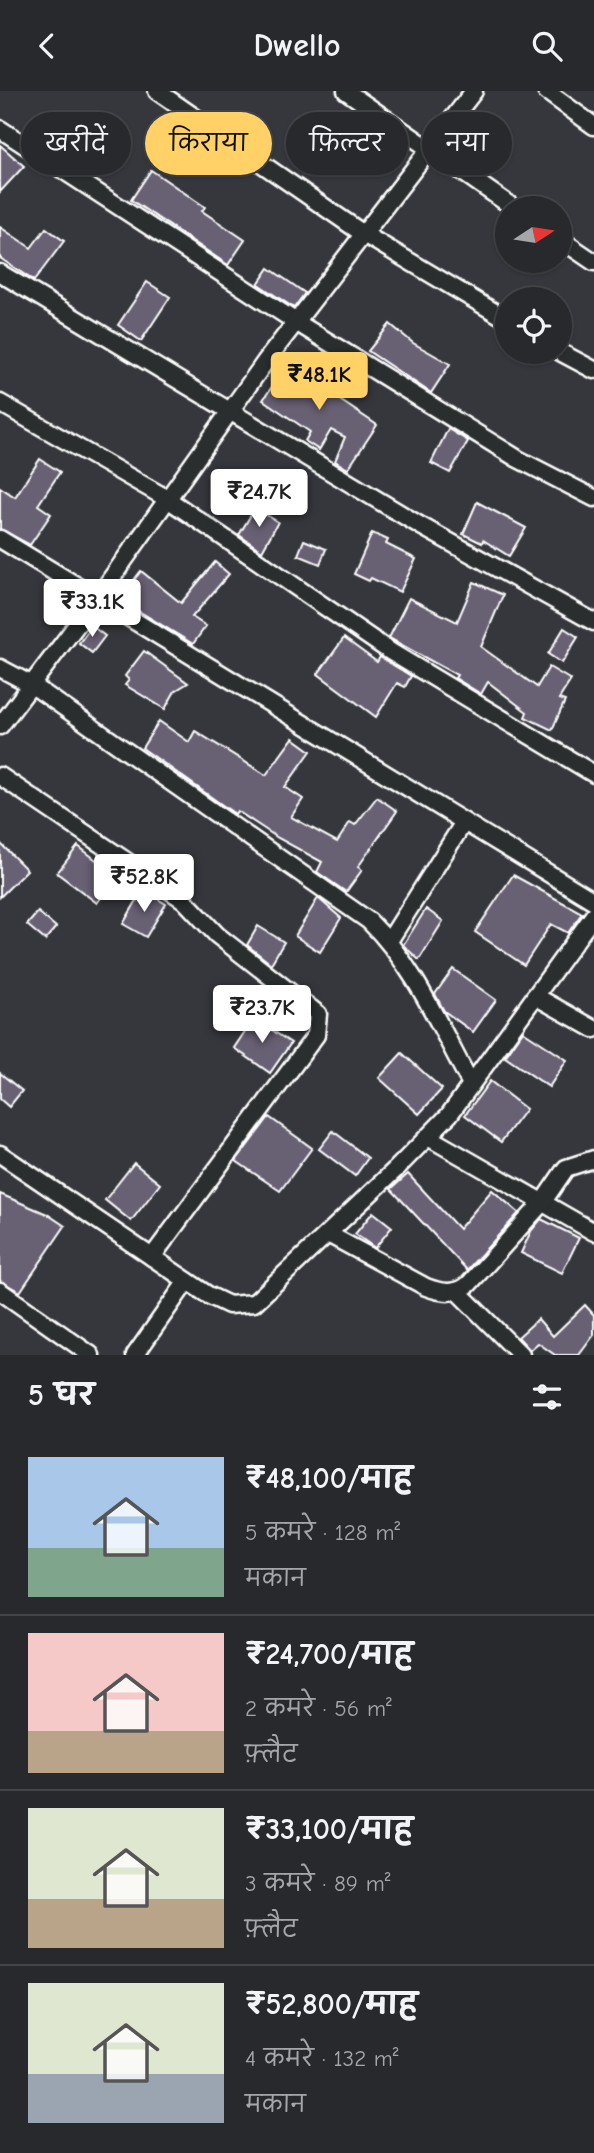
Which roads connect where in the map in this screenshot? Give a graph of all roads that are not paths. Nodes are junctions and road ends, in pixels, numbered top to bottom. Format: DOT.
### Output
graph roads {
  1 [pos="157,91"];
  2 [pos="346,91"];
  3 [pos="474,91"];
  4 [pos="546,91"];
  5 [pos="459,112"];
  6 [pos="594,126"];
  7 [pos="0,129"];
  8 [pos="422,146"];
  9 [pos="422,162"];
  10 [pos="464,175"];
  11 [pos="496,196"];
  12 [pos="362,233"];
  13 [pos="572,247"];
  14 [pos="594,262"];
  15 [pos="0,273"];
  16 [pos="495,312"];
  17 [pos="296,322"];
  18 [pos="572,358"];
  19 [pos="594,370"];
  20 [pos="0,403"];
  21 [pos="229,413"];
  22 [pos="166,498"];
  23 [pos="594,498"];
  24 [pos="0,539"];
  25 [pos="98,597"];
  26 [pos="594,622"];
  27 [pos="0,668"];
  28 [pos="32,685"];
  29 [pos="0,726"];
  30 [pos="594,774"];
  31 [pos="0,776"];
  32 [pos="464,823"];
  33 [pos="594,901"];
  34 [pos="594,915"];
  35 [pos="389,941"];
  36 [pos="535,996"];
  37 [pos="594,1029"];
  38 [pos="471,1084"];
  39 [pos="428,1137"];
  40 [pos="0,1154"];
  41 [pos="594,1159"];
  42 [pos="542,1203"];
  43 [pos="594,1232"];
  44 [pos="328,1234"];
  45 [pos="152,1257"];
  46 [pos="187,1280"];
  47 [pos="0,1291"];
  48 [pos="457,1291"];
  49 [pos="91,1355"];
  50 [pos="135,1355"];
  51 [pos="521,1355"];
  1 -- 12 [label="street"];
  2 -- 8 [label="street"];
  3 -- 5 [label="street"];
  4 -- 6 [label="street"];
  7 -- 17 [label="street"];
  9 -- 12 [label="street"];
  10 -- 11 [label="street"];
  12 -- 16 [label="street"];
  12 -- 17 [label="street"];
  13 -- 14 [label="street"];
  15 -- 21 [label="street"];
  17 -- 21 [label="street"];
  17 -- 23 [label="street"];
  18 -- 19 [label="street"];
  20 -- 22 [label="street"];
  21 -- 22 [label="street"];
  21 -- 26 [label="street"];
  22 -- 25 [label="street"];
  22 -- 30 [label="street"];
  24 -- 25 [label="street"];
  25 -- 28 [label="street"];
  25 -- 32 [label="street"];
  27 -- 28 [label="street"];
  28 -- 29 [label="street"];
  28 -- 35 [label="street"];
  31 -- 45 [label="street"];
  32 -- 33 [label="street"];
  32 -- 35 [label="street"];
  34 -- 36 [label="street"];
  35 -- 38 [label="street"];
  36 -- 37 [label="street"];
  36 -- 38 [label="street"];
  38 -- 39 [label="street"];
  39 -- 42 [label="street"];
  39 -- 44 [label="street"];
  40 -- 45 [label="street"];
  41 -- 42 [label="street"];
  42 -- 43 [label="street"];
  42 -- 48 [label="street"];
  44 -- 46 [label="street"];
  44 -- 48 [label="street"];
  45 -- 46 [label="street"];
  46 -- 50 [label="street"];
  47 -- 49 [label="street"];
  48 -- 51 [label="street"];
}
